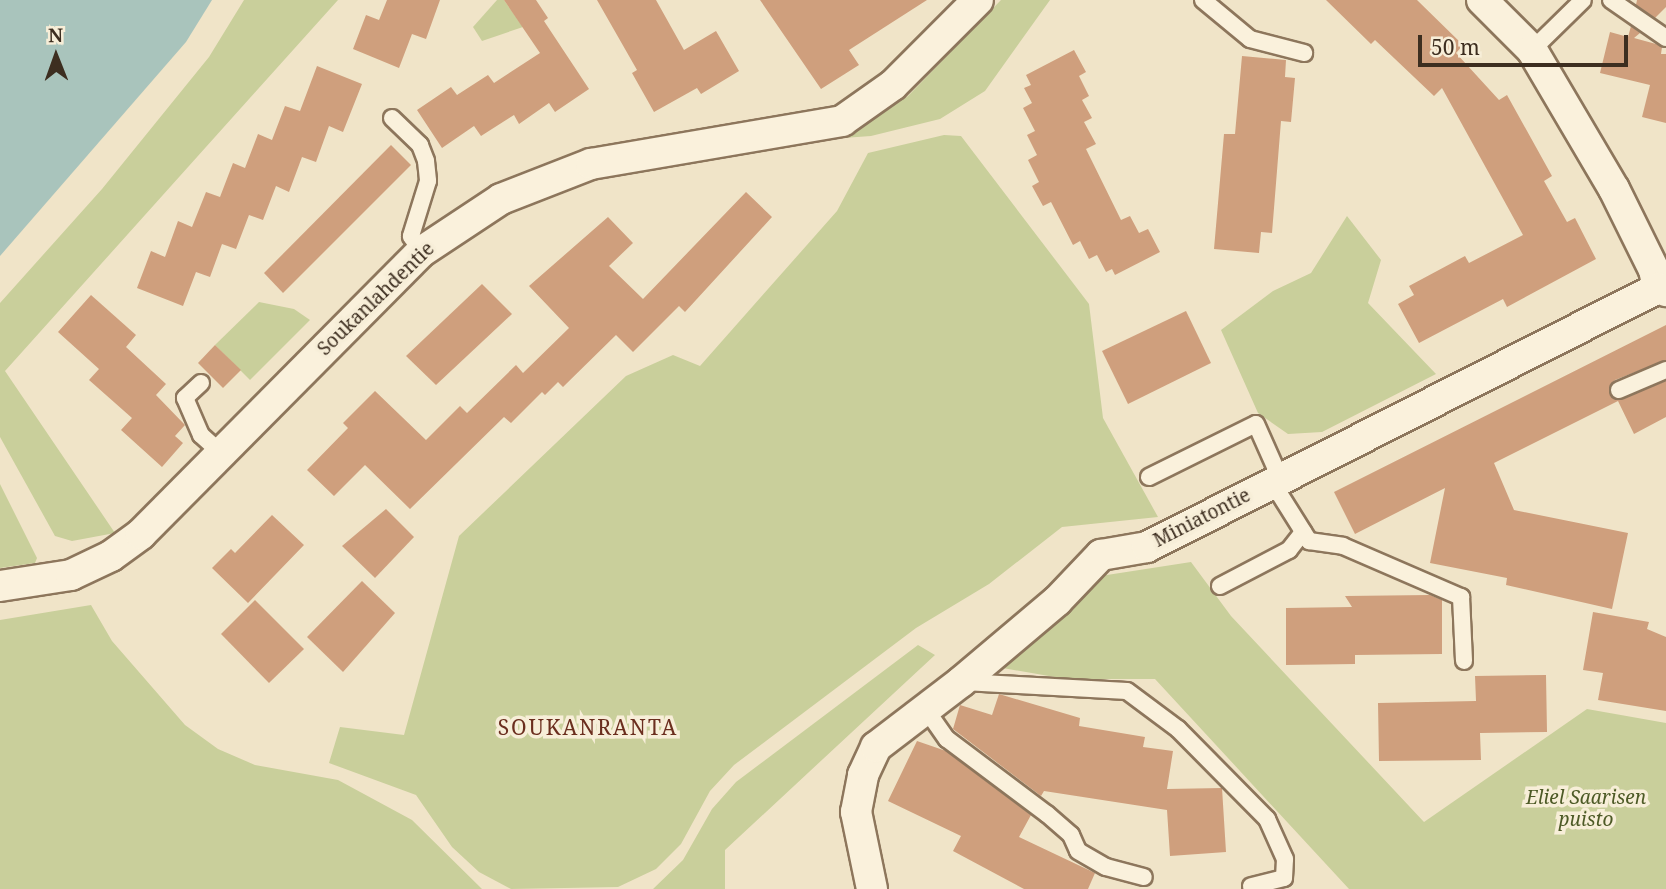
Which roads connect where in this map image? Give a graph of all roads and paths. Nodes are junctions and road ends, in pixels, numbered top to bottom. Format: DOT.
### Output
graph roads {
  1 [pos="978,0"];
  2 [pos="1203,0"];
  3 [pos="1482,0"];
  4 [pos="1583,0"];
  5 [pos="1611,0"];
  6 [pos="1666,38"];
  7 [pos="1532,50"];
  8 [pos="1304,53"];
  9 [pos="392,118"];
  10 [pos="421,252"];
  11 [pos="1659,283"];
  12 [pos="1666,370"];
  13 [pos="201,383"];
  14 [pos="1619,390"];
  15 [pos="222,454"];
  16 [pos="1149,477"];
  17 [pos="1276,480"];
  18 [pos="1303,532"];
  19 [pos="0,586"];
  20 [pos="1220,586"];
  21 [pos="1464,662"];
  22 [pos="961,682"];
  23 [pos="925,708"];
  24 [pos="1144,877"];
  25 [pos="1251,886"];
  26 [pos="872,889"];
  1 -- 10 [label="street, Soukanlahdentie"];
  2 -- 8 [label="lane"];
  3 -- 7 [label="street, Miniatontie"];
  4 -- 7 [label="lane"];
  5 -- 6 [label="lane"];
  7 -- 11 [label="street, Miniatontie"];
  9 -- 10 [label="lane"];
  10 -- 15 [label="street, Soukanlahdentie"];
  11 -- 17 [label="street, Miniatontie"];
  12 -- 14 [label="lane"];
  13 -- 15 [label="lane"];
  15 -- 19 [label="street, Soukanlahdentie"];
  16 -- 17 [label="lane"];
  17 -- 18 [label="lane"];
  17 -- 22 [label="street, Miniatontie"];
  18 -- 20 [label="lane"];
  18 -- 21 [label="lane"];
  22 -- 23 [label="street, Miniatontie"];
  22 -- 25 [label="lane"];
  23 -- 24 [label="lane"];
  23 -- 26 [label="street, Miniatontie"];
}
